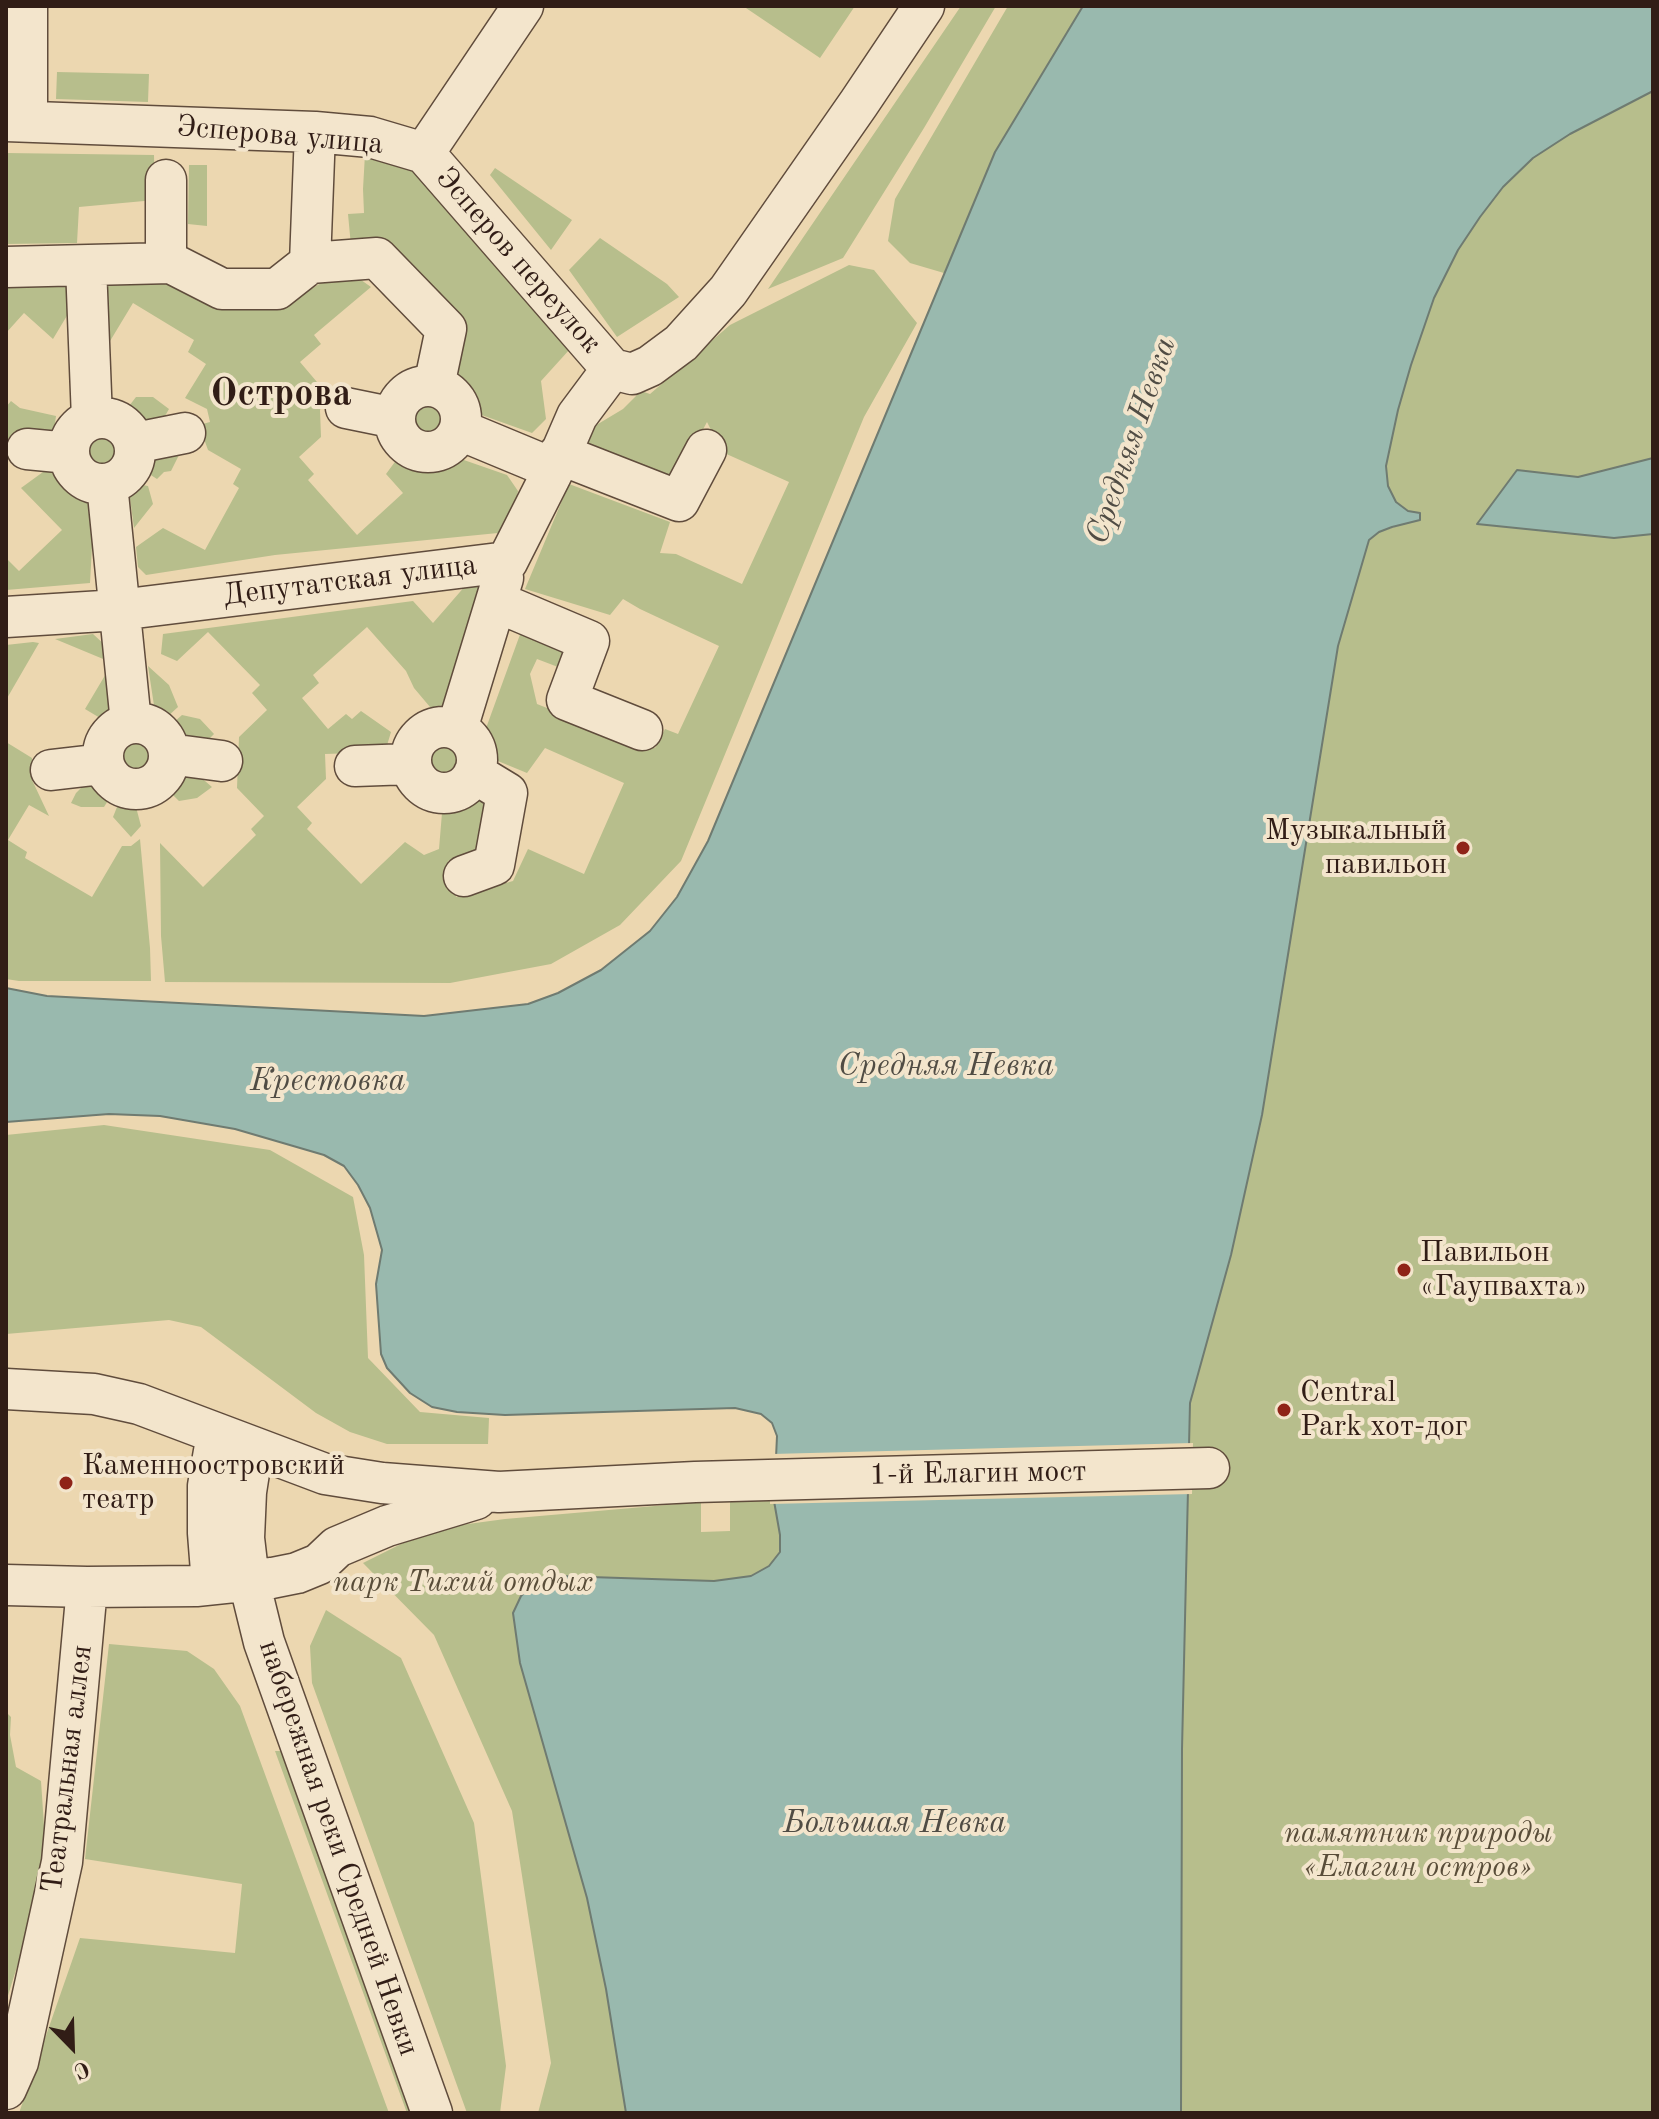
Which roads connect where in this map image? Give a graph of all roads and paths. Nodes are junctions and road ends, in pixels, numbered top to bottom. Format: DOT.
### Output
graph roads {
  1 [pos="27,6"];
  2 [pos="523,6"];
  3 [pos="924,6"];
  4 [pos="16,121"];
  5 [pos="315,132"];
  6 [pos="424,153"];
  7 [pos="166,180"];
  8 [pos="166,263"];
  9 [pos="310,263"];
  10 [pos="86,266"];
  11 [pos="6,267"];
  12 [pos="612,369"];
  13 [pos="434,386"];
  14 [pos="346,408"];
  15 [pos="395,418"];
  16 [pos="92,419"];
  17 [pos="460,430"];
  18 [pos="185,433"];
  19 [pos="135,443"];
  20 [pos="27,449"];
  21 [pos="706,450"];
  22 [pos="69,453"];
  23 [pos="556,462"];
  24 [pos="107,484"];
  25 [pos="507,562"];
  26 [pos="497,602"];
  27 [pos="119,610"];
  28 [pos="6,617"];
  29 [pos="131,723"];
  30 [pos="457,729"];
  31 [pos="642,730"];
  32 [pos="169,754"];
  33 [pos="222,761"];
  34 [pos="103,764"];
  35 [pos="410,764"];
  36 [pos="355,766"];
  37 [pos="51,770"];
  38 [pos="474,773"];
  39 [pos="464,876"];
  40 [pos="6,1389"];
  41 [pos="235,1440"];
  42 [pos="1209,1468"];
  43 [pos="325,1474"];
  44 [pos="499,1492"];
  45 [pos="337,1547"];
  46 [pos="230,1583"];
  47 [pos="6,1585"];
  48 [pos="87,1587"];
  49 [pos="6,2089"];
  50 [pos="432,2113"];
  1 -- 4 [label="street"];
  2 -- 6 [label="street, Эсперова улица"];
  3 -- 12 [label="street"];
  4 -- 5 [label="street, Эсперова улица"];
  5 -- 6 [label="street, Эсперова улица"];
  5 -- 9 [label="street"];
  6 -- 12 [label="street, Эсперов переулок"];
  7 -- 8 [label="street"];
  8 -- 9 [label="street"];
  8 -- 10 [label="street"];
  9 -- 13 [label="street"];
  10 -- 11 [label="street"];
  10 -- 16 [label="street"];
  12 -- 23 [label="street, Депутатская улица"];
  13 -- 15 [label="street"];
  13 -- 17 [label="street"];
  14 -- 15 [label="street"];
  15 -- 17 [label="street"];
  16 -- 19 [label="street"];
  16 -- 22 [label="street"];
  17 -- 23 [label="street"];
  18 -- 19 [label="street"];
  19 -- 24 [label="street"];
  20 -- 22 [label="street"];
  21 -- 23 [label="street"];
  22 -- 24 [label="street"];
  23 -- 25 [label="street, Депутатская улица"];
  24 -- 27 [label="street"];
  25 -- 26 [label="street"];
  25 -- 27 [label="street, Депутатская улица"];
  26 -- 30 [label="street"];
  26 -- 31 [label="street"];
  27 -- 28 [label="street, Депутатская улица"];
  27 -- 29 [label="street"];
  29 -- 32 [label="street"];
  29 -- 34 [label="street"];
  30 -- 35 [label="street"];
  30 -- 38 [label="street"];
  32 -- 33 [label="street"];
  32 -- 34 [label="street"];
  34 -- 37 [label="street"];
  35 -- 36 [label="street"];
  35 -- 38 [label="street"];
  38 -- 39 [label="street"];
  40 -- 41 [label="street"];
  41 -- 43 [label="street"];
  41 -- 46 [label="street, набережная реки Средней Невки"];
  42 -- 44 [label="street, 1-й Елагин мост"];
  43 -- 44 [label="street"];
  43 -- 45 [label="street"];
  44 -- 45 [label="street"];
  45 -- 46 [label="street"];
  46 -- 48 [label="street"];
  46 -- 50 [label="street, набережная реки Средней Невки"];
  47 -- 48 [label="street"];
  48 -- 49 [label="street, Театральная аллея"];
}
